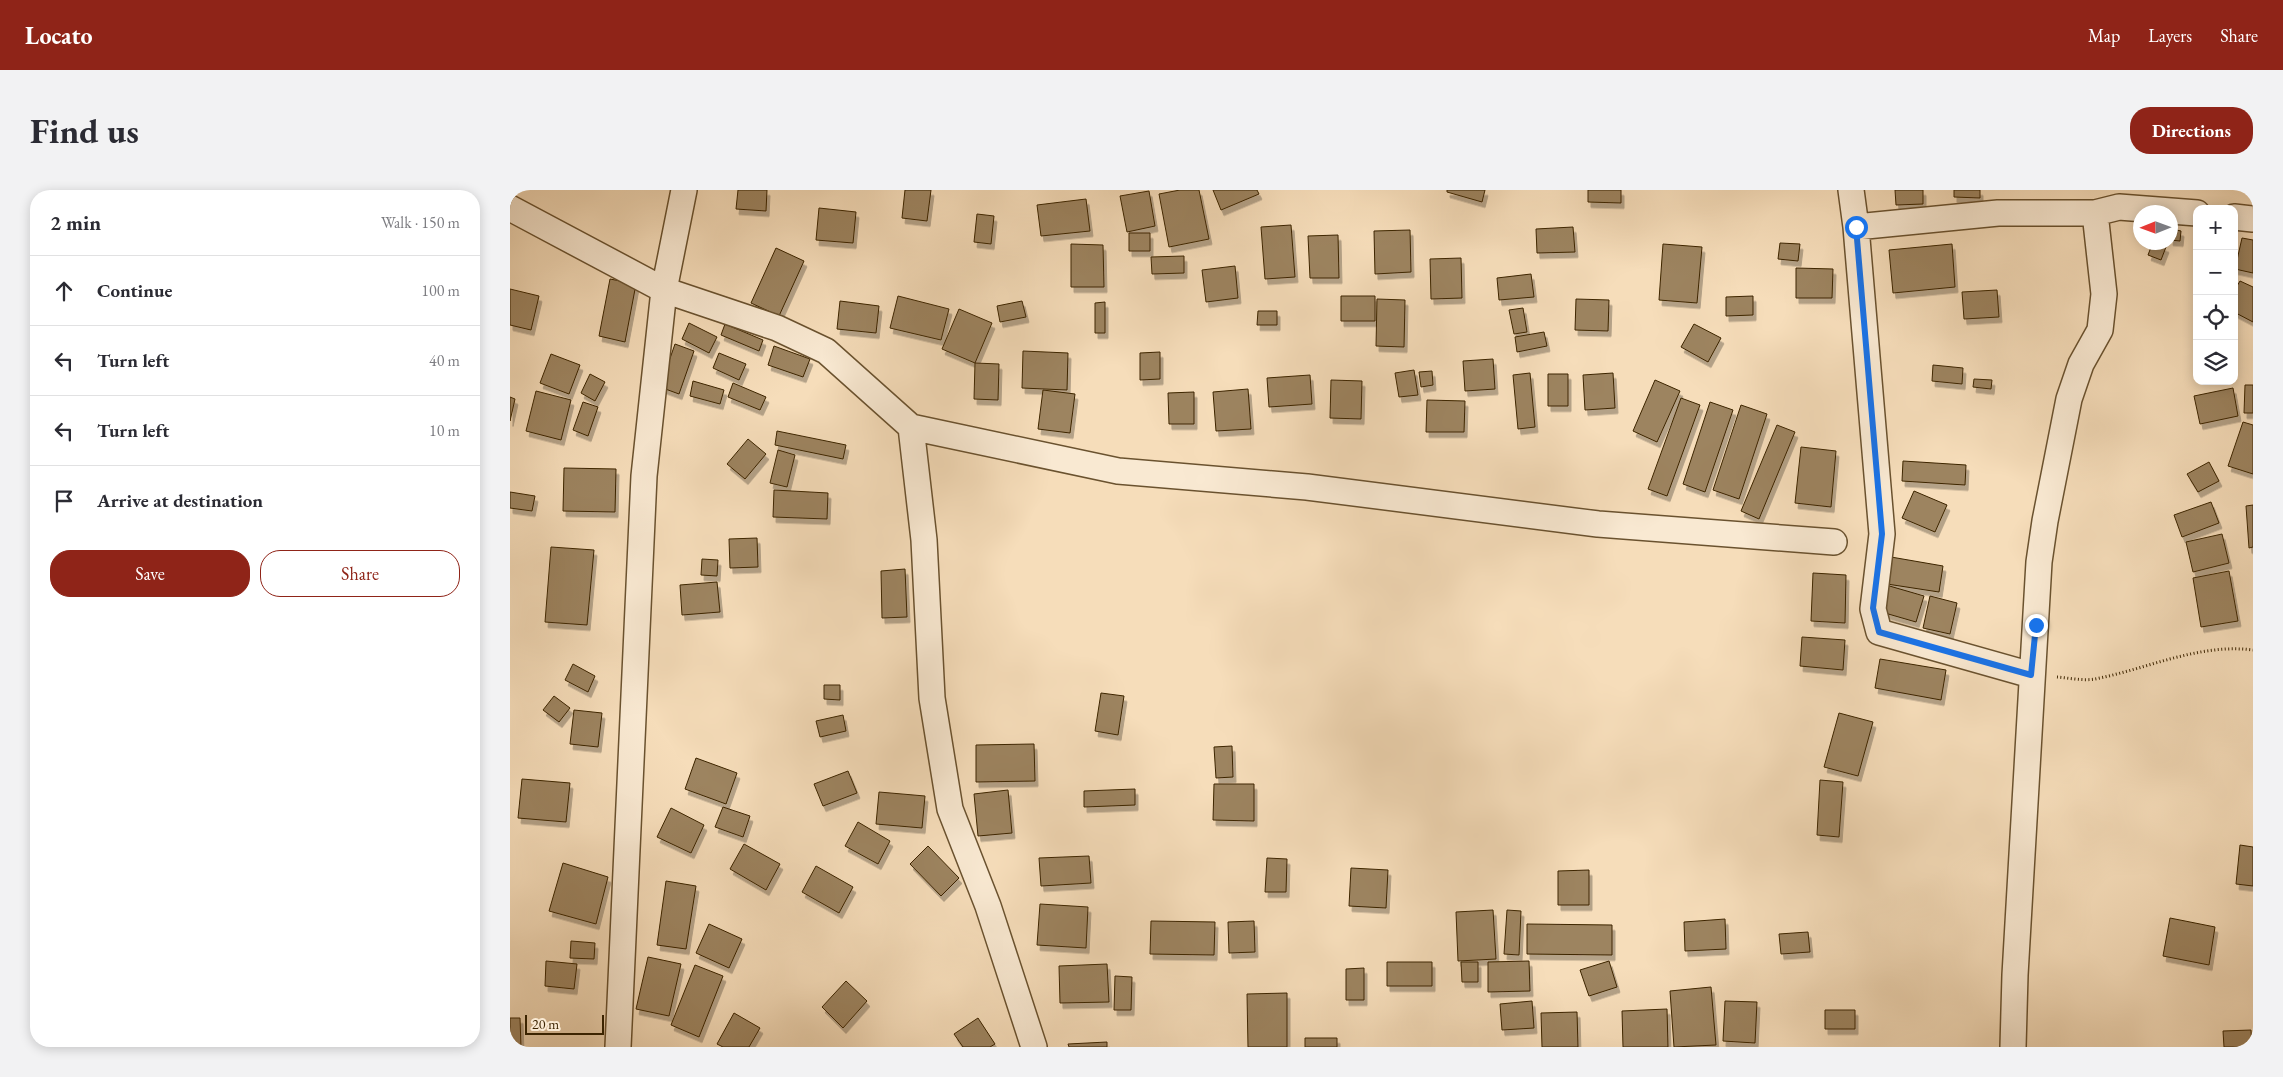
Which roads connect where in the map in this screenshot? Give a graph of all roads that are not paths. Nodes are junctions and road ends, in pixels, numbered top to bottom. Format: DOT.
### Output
graph roads {
  1 [pos="684,190"];
  2 [pos="1850,190"];
  3 [pos="2119,199"];
  4 [pos="510,208"];
  5 [pos="2193,212"];
  6 [pos="2095,213"];
  7 [pos="2238,217"];
  8 [pos="2253,219"];
  9 [pos="1856,227"];
  10 [pos="664,290"];
  11 [pos="911,427"];
  12 [pos="1834,542"];
  13 [pos="2031,675"];
  14 [pos="618,1047"];
  15 [pos="1034,1047"];
  16 [pos="2013,1047"];
  1 -- 10 [label="street"];
  2 -- 9 [label="street"];
  3 -- 5 [label="street"];
  3 -- 6 [label="street"];
  4 -- 10 [label="street"];
  6 -- 9 [label="street"];
  6 -- 13 [label="street"];
  7 -- 8 [label="street"];
  9 -- 13 [label="street"];
  10 -- 11 [label="street"];
  10 -- 14 [label="street"];
  11 -- 12 [label="street"];
  11 -- 15 [label="street"];
  13 -- 16 [label="street"];
}
